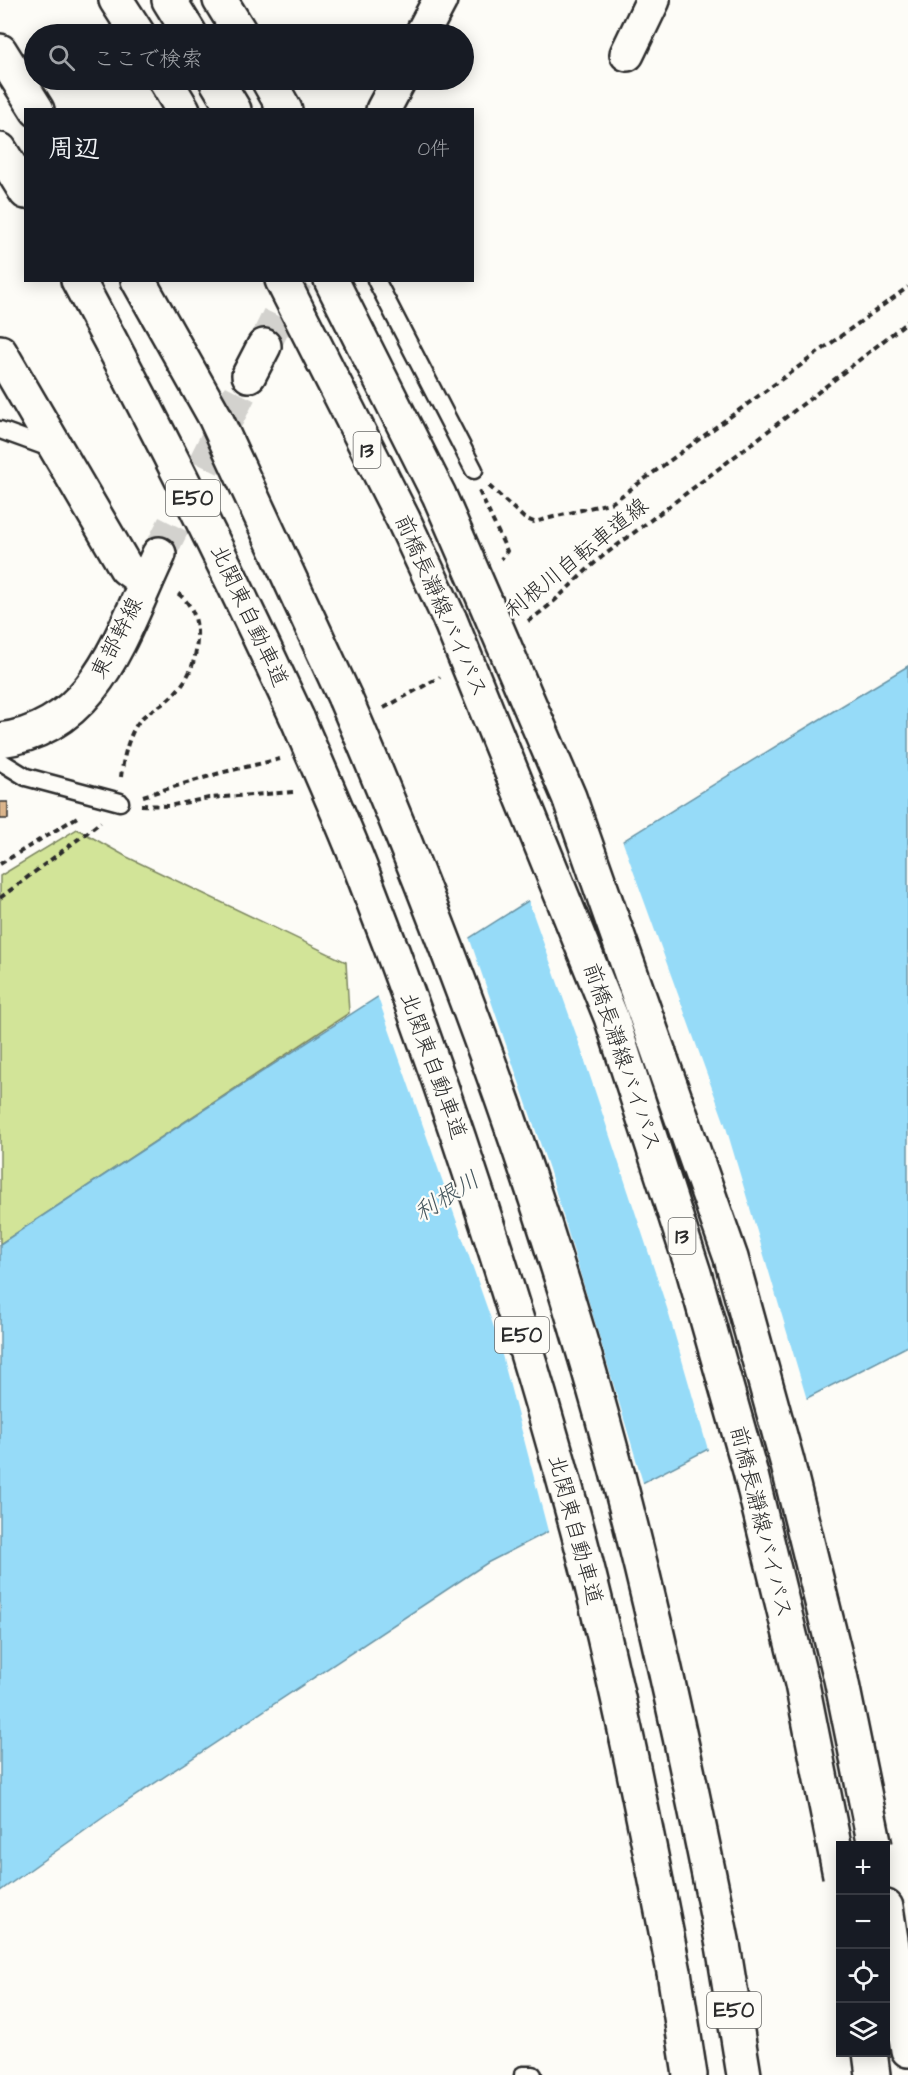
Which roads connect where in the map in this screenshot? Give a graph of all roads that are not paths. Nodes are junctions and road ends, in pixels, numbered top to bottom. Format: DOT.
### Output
graph roads {
  1 [pos="116,0"];
  2 [pos="169,0"];
  3 [pos="220,0"];
  4 [pos="440,0"];
  5 [pos="653,0"];
  6 [pos="132,24"];
  7 [pos="184,24"];
  8 [pos="235,24"];
  9 [pos="427,24"];
  10 [pos="0,51"];
  11 [pos="627,54"];
  12 [pos="24,89"];
  13 [pos="24,90"];
  14 [pos="171,90"];
  15 [pos="222,90"];
  16 [pos="274,90"];
  17 [pos="394,90"];
  18 [pos="36,108"];
  19 [pos="182,108"];
  20 [pos="233,108"];
  21 [pos="284,108"];
  22 [pos="384,108"];
  23 [pos="0,150"];
  24 [pos="24,189"];
  25 [pos="79,282"];
  26 [pos="139,282"];
  27 [pos="283,282"];
  28 [pos="332,282"];
  29 [pos="377,282"];
  30 [pos="264,346"];
  31 [pos="0,352"];
  32 [pos="249,375"];
  33 [pos="0,430"];
  34 [pos="56,451"];
  35 [pos="474,470"];
  36 [pos="0,740"];
  37 [pos="0,761"];
  38 [pos="120,802"];
  39 [pos="874,1841"];
  40 [pos="836,1855"];
  41 [pos="890,1938"];
  42 [pos="908,2050"];
  43 [pos="871,2057"];
  44 [pos="522,2075"];
  45 [pos="533,2075"];
  46 [pos="690,2075"];
  47 [pos="744,2075"];
  48 [pos="873,2075"];
  1 -- 6 [label="main road"];
  2 -- 7 [label="main road"];
  3 -- 8 [label="main road"];
  4 -- 9 [label="main road"];
  5 -- 11 [label="main road"];
  10 -- 12 [label="main road"];
  13 -- 18 [label="main road"];
  14 -- 19 [label="main road"];
  15 -- 20 [label="main road"];
  16 -- 21 [label="main road"];
  17 -- 22 [label="main road"];
  23 -- 24 [label="main road"];
  25 -- 46 [label="main road, 北関東自動車道 / E50, bridge"];
  26 -- 47 [label="main road, E50, bridge"];
  27 -- 40 [label="main road, 前橋長瀞線バイパス / 13, bridge"];
  28 -- 39 [label="main road, 前橋長瀞線バイパス / 13, bridge"];
  29 -- 35 [label="lane"];
  30 -- 32 [label="main road"];
  31 -- 34 [label="main road"];
  33 -- 34 [label="lane"];
  34 -- 36 [label="main road, 東部幹線"];
  37 -- 38 [label="lane"];
  41 -- 42 [label="main road"];
  43 -- 48 [label="main road"];
  44 -- 45 [label="lane"];
}
